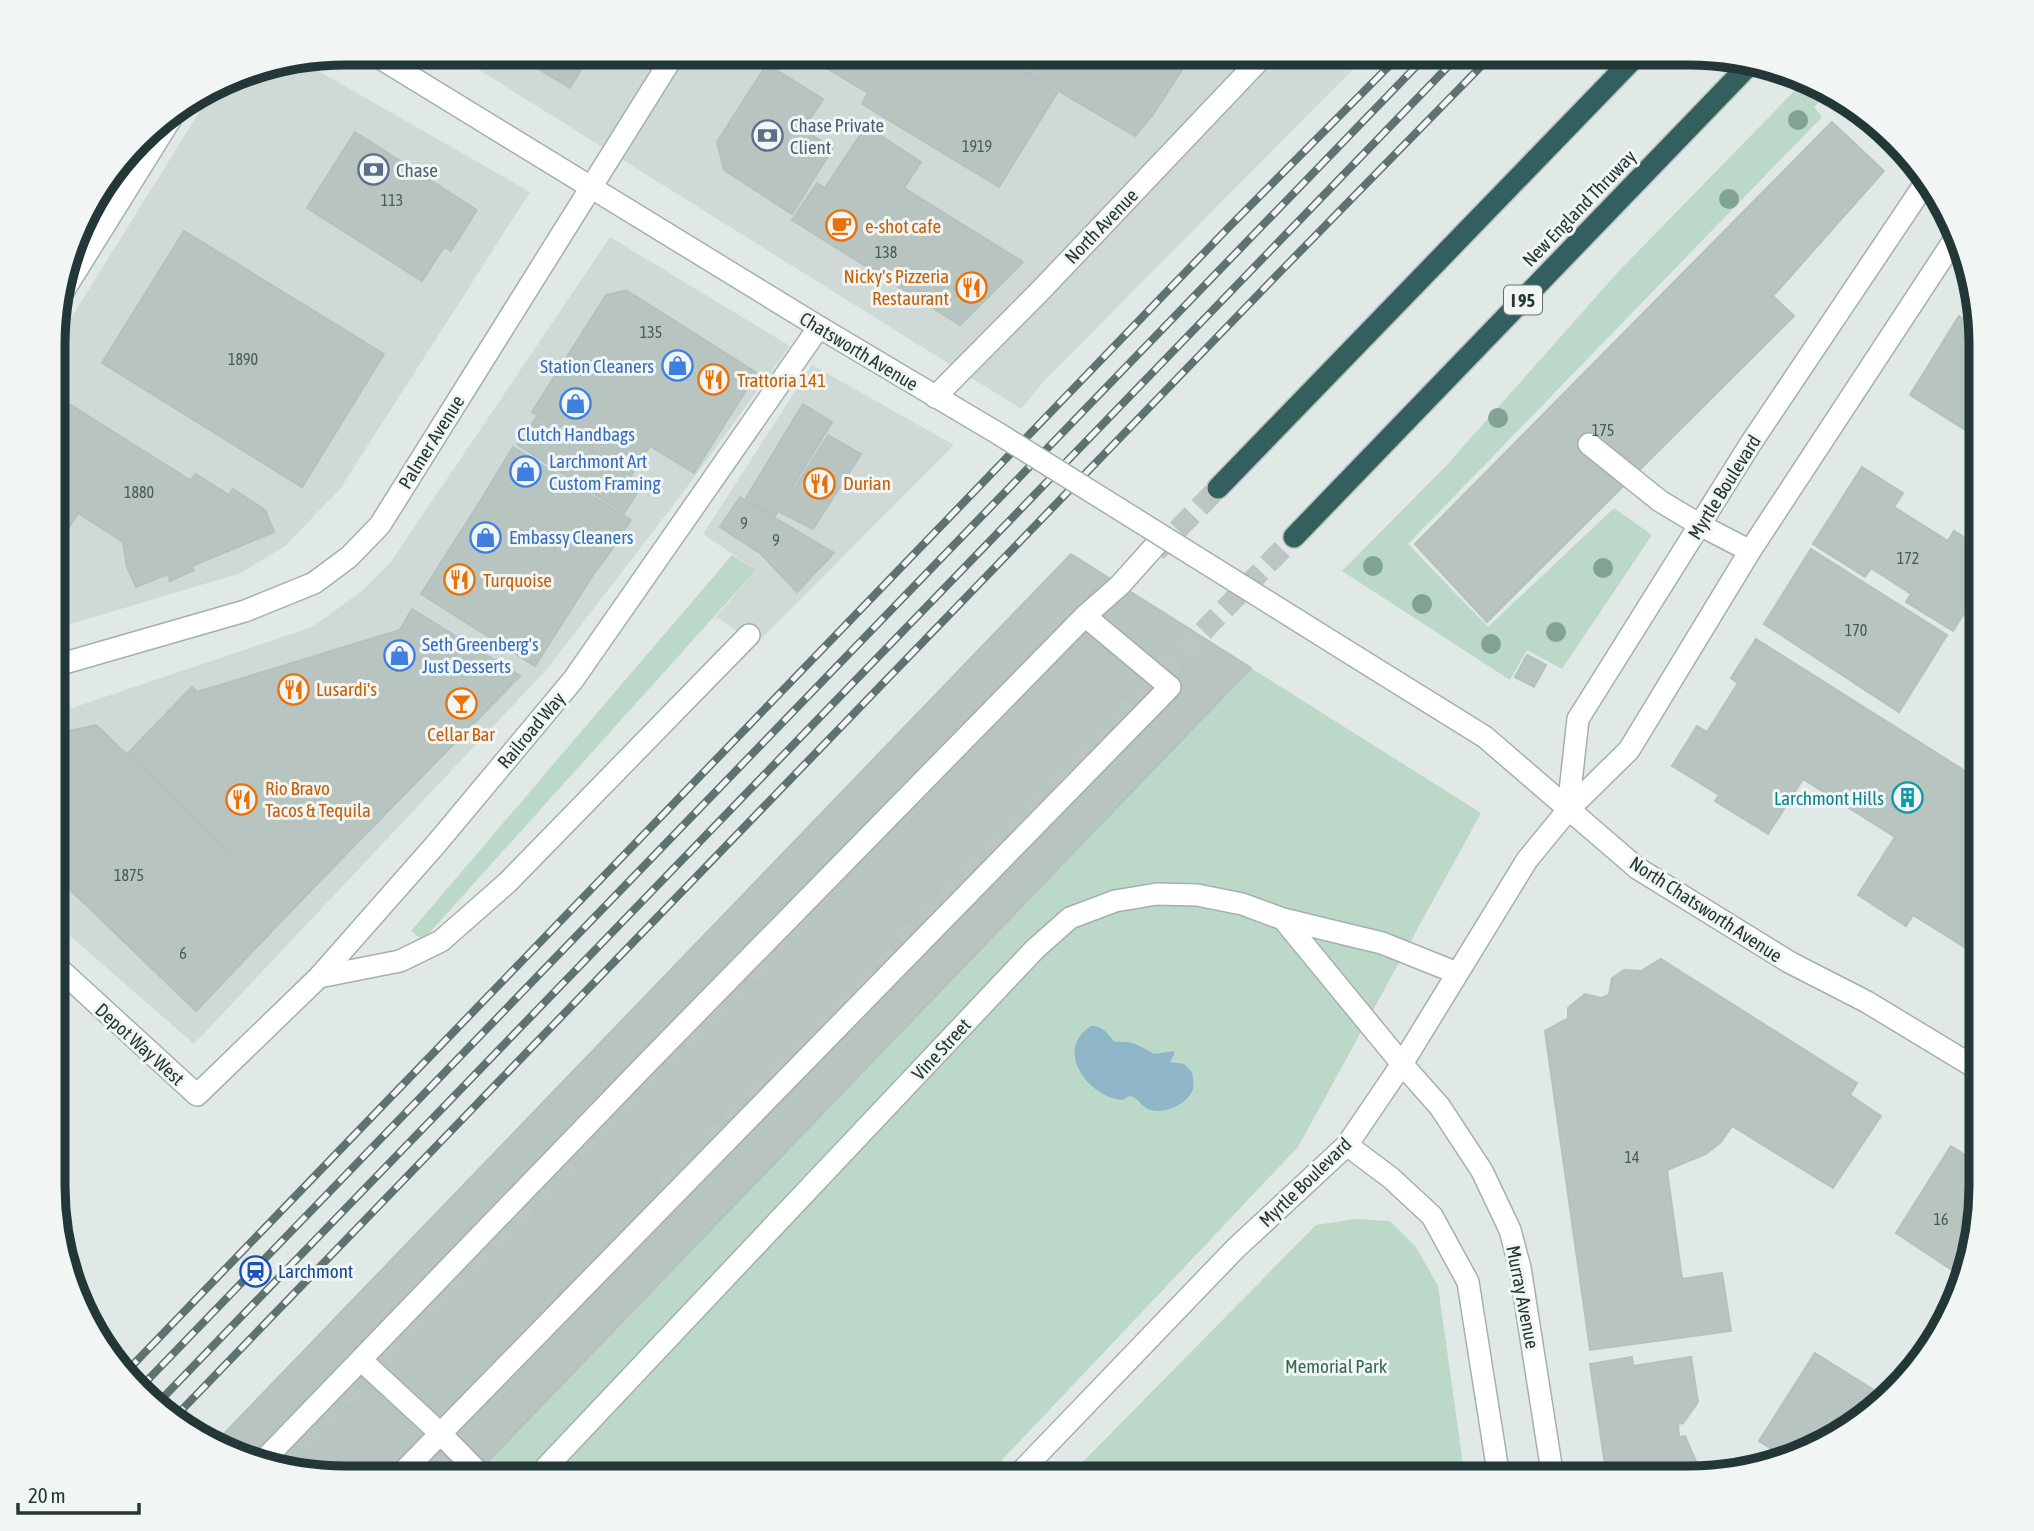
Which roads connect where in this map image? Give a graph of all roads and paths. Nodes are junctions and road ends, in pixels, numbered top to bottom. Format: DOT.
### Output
graph roads {
  1 [pos="393,65"];
  2 [pos="667,65"];
  3 [pos="1255,65"];
  4 [pos="1627,65"];
  5 [pos="1744,70"];
  6 [pos="163,132"];
  7 [pos="590,186"];
  8 [pos="1922,189"];
  9 [pos="1951,245"];
  10 [pos="74,275"];
  11 [pos="819,327"];
  12 [pos="935,397"];
  13 [pos="1589,444"];
  14 [pos="1218,488"];
  15 [pos="1700,526"];
  16 [pos="1163,537"];
  17 [pos="1294,537"];
  18 [pos="1750,551"];
  19 [pos="1085,616"];
  20 [pos="748,635"];
  21 [pos="1345,650"];
  22 [pos="65,663"];
  23 [pos="1568,810"];
  24 [pos="1283,919"];
  25 [pos="1457,973"];
  26 [pos="65,974"];
  27 [pos="319,976"];
  28 [pos="1969,1056"];
  29 [pos="1402,1064"];
  30 [pos="197,1095"];
  31 [pos="1347,1146"];
  32 [pos="360,1360"];
  33 [pos="440,1433"];
  34 [pos="268,1455"];
  35 [pos="408,1466"];
  36 [pos="472,1466"];
  37 [pos="547,1466"];
  38 [pos="1027,1466"];
  39 [pos="1497,1466"];
  40 [pos="1551,1466"];
  1 -- 7 [label="street, Chatsworth Avenue"];
  2 -- 7 [label="street, Palmer Avenue"];
  3 -- 12 [label="street, North Avenue"];
  4 -- 14 [label="highway"];
  5 -- 17 [label="highway, New England Thruway / I 95"];
  6 -- 10 [label="street"];
  7 -- 11 [label="street, Chatsworth Avenue"];
  7 -- 22 [label="street, Palmer Avenue"];
  8 -- 15 [label="street, Myrtle Boulevard"];
  9 -- 18 [label="street, Myrtle Boulevard"];
  11 -- 12 [label="street, Chatsworth Avenue"];
  11 -- 27 [label="street, Railroad Way"];
  12 -- 16 [label="street, Chatsworth Avenue, bridge"];
  13 -- 15 [label="street"];
  15 -- 18 [label="street"];
  15 -- 23 [label="street, Myrtle Boulevard"];
  16 -- 19 [label="street"];
  16 -- 21 [label="street, Chatsworth Avenue, bridge"];
  18 -- 23 [label="street, Myrtle Boulevard"];
  19 -- 32 [label="street"];
  19 -- 33 [label="street"];
  20 -- 27 [label="street"];
  21 -- 23 [label="street, North Chatsworth Avenue"];
  23 -- 25 [label="street, Myrtle Boulevard"];
  23 -- 28 [label="street, North Chatsworth Avenue"];
  24 -- 25 [label="street, Vine Street"];
  24 -- 29 [label="street"];
  24 -- 37 [label="street, Vine Street"];
  25 -- 29 [label="street, Myrtle Boulevard"];
  26 -- 30 [label="street, Depot Way West"];
  27 -- 30 [label="street, Railroad Way"];
  29 -- 31 [label="street, Myrtle Boulevard"];
  29 -- 40 [label="street, Murray Avenue"];
  31 -- 38 [label="street, Myrtle Boulevard"];
  31 -- 39 [label="street"];
  32 -- 33 [label="street"];
  32 -- 34 [label="street"];
  33 -- 35 [label="street"];
  33 -- 36 [label="street"];
}
